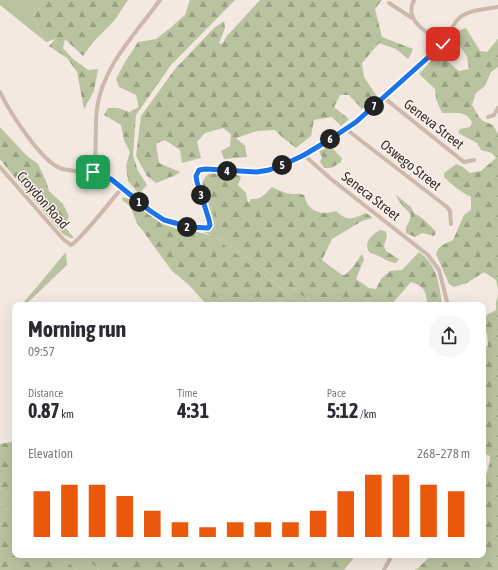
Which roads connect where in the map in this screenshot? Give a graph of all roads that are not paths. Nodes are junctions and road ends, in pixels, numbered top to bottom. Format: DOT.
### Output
graph roads {
  1 [pos="160,0"];
  2 [pos="414,0"];
  3 [pos="389,3"];
  4 [pos="498,7"];
  5 [pos="412,18"];
  6 [pos="443,44"];
  7 [pos="0,92"];
  8 [pos="382,98"];
  9 [pos="498,108"];
  10 [pos="488,117"];
  11 [pos="346,129"];
  12 [pos="304,155"];
  13 [pos="474,160"];
  14 [pos="0,167"];
  15 [pos="93,172"];
  16 [pos="122,188"];
  17 [pos="450,224"];
  18 [pos="447,302"];
  19 [pos="390,558"];
  20 [pos="384,570"];
  1 -- 15 [label="street"];
  2 -- 5 [label="street"];
  3 -- 5 [label="street"];
  4 -- 6 [label="street"];
  5 -- 6 [label="street"];
  6 -- 8 [label="street"];
  7 -- 15 [label="street"];
  8 -- 11 [label="street"];
  8 -- 13 [label="street, Geneva Street"];
  9 -- 10 [label="street"];
  11 -- 12 [label="street"];
  11 -- 17 [label="street, Oswego Street"];
  12 -- 16 [label="street"];
  12 -- 18 [label="street, Seneca Street"];
  14 -- 16 [label="street, Croydon Road"];
  15 -- 16 [label="street"];
  19 -- 20 [label="street"];
}
